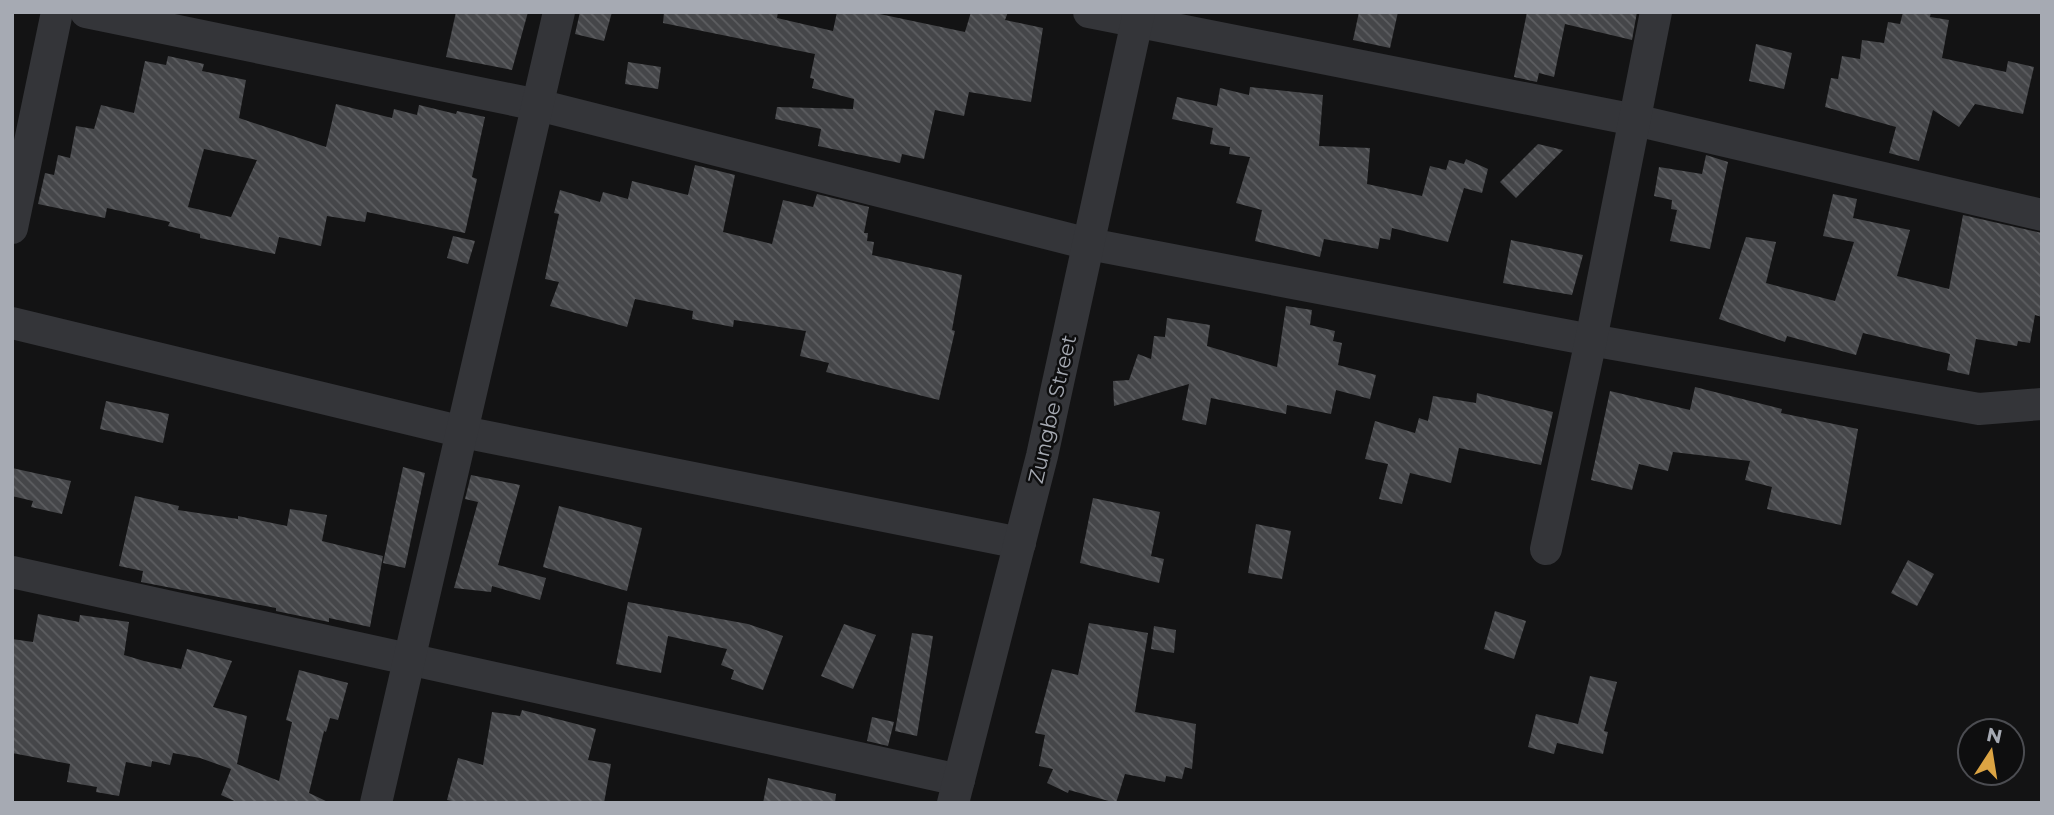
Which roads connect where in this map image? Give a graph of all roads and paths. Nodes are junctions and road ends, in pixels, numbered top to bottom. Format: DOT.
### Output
graph roads {
  1 [pos="57,12"];
  2 [pos="86,12"];
  3 [pos="559,12"];
  4 [pos="1089,12"];
  5 [pos="1656,12"];
  6 [pos="1138,17"];
  7 [pos="538,105"];
  8 [pos="1635,120"];
  9 [pos="2042,215"];
  10 [pos="12,228"];
  11 [pos="1089,244"];
  12 [pos="12,323"];
  13 [pos="1591,340"];
  14 [pos="2042,404"];
  15 [pos="463,432"];
  16 [pos="1020,543"];
  17 [pos="1545,549"];
  18 [pos="12,572"];
  19 [pos="407,660"];
  20 [pos="956,791"];
  21 [pos="376,803"];
  1 -- 10 [label="street"];
  2 -- 7 [label="street"];
  3 -- 7 [label="street"];
  4 -- 6 [label="street"];
  5 -- 8 [label="street"];
  6 -- 8 [label="street"];
  6 -- 11 [label="street, Zungbe Street"];
  7 -- 11 [label="street"];
  7 -- 15 [label="street"];
  8 -- 9 [label="street"];
  8 -- 13 [label="street"];
  11 -- 13 [label="street"];
  11 -- 16 [label="street, Zungbe Street"];
  12 -- 15 [label="street"];
  13 -- 14 [label="street"];
  13 -- 17 [label="street"];
  15 -- 16 [label="street"];
  15 -- 19 [label="street"];
  16 -- 20 [label="street, Zungbe Street"];
  18 -- 19 [label="street"];
  19 -- 20 [label="street"];
  19 -- 21 [label="street"];
}
